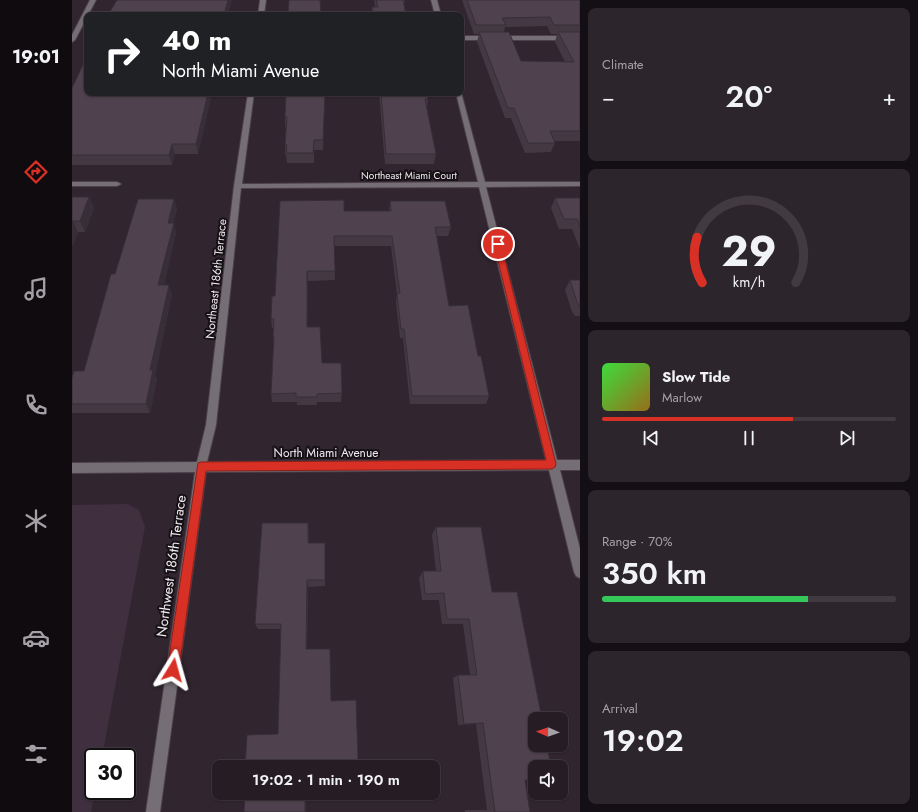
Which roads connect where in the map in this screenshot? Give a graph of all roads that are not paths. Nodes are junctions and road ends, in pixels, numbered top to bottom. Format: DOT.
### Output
graph roads {
  1 [pos="93,0"];
  2 [pos="264,0"];
  3 [pos="434,0"];
  4 [pos="87,12"];
  5 [pos="262,12"];
  6 [pos="437,12"];
  7 [pos="84,17"];
  8 [pos="464,38"];
  9 [pos="580,38"];
  10 [pos="72,40"];
  11 [pos="251,96"];
  12 [pos="460,96"];
  13 [pos="72,184"];
  14 [pos="117,184"];
  15 [pos="580,184"];
  16 [pos="483,185"];
  17 [pos="238,186"];
  18 [pos="552,464"];
  19 [pos="580,465"];
  20 [pos="201,466"];
  21 [pos="72,468"];
  22 [pos="580,572"];
  23 [pos="153,812"];
  1 -- 4 [label="street"];
  2 -- 5 [label="street"];
  3 -- 6 [label="street"];
  7 -- 10 [label="street"];
  8 -- 9 [label="street"];
  11 -- 17 [label="street, Northeast 186th Terrace"];
  12 -- 16 [label="street"];
  13 -- 14 [label="street"];
  15 -- 16 [label="street, Northeast Miami Court"];
  16 -- 17 [label="street, Northeast Miami Court"];
  16 -- 18 [label="street"];
  17 -- 20 [label="street, Northeast 186th Terrace"];
  18 -- 19 [label="street, North Miami Avenue"];
  18 -- 20 [label="street, North Miami Avenue"];
  18 -- 22 [label="street"];
  20 -- 21 [label="street, North Miami Avenue"];
  20 -- 23 [label="street, Northwest 186th Terrace"];
}
